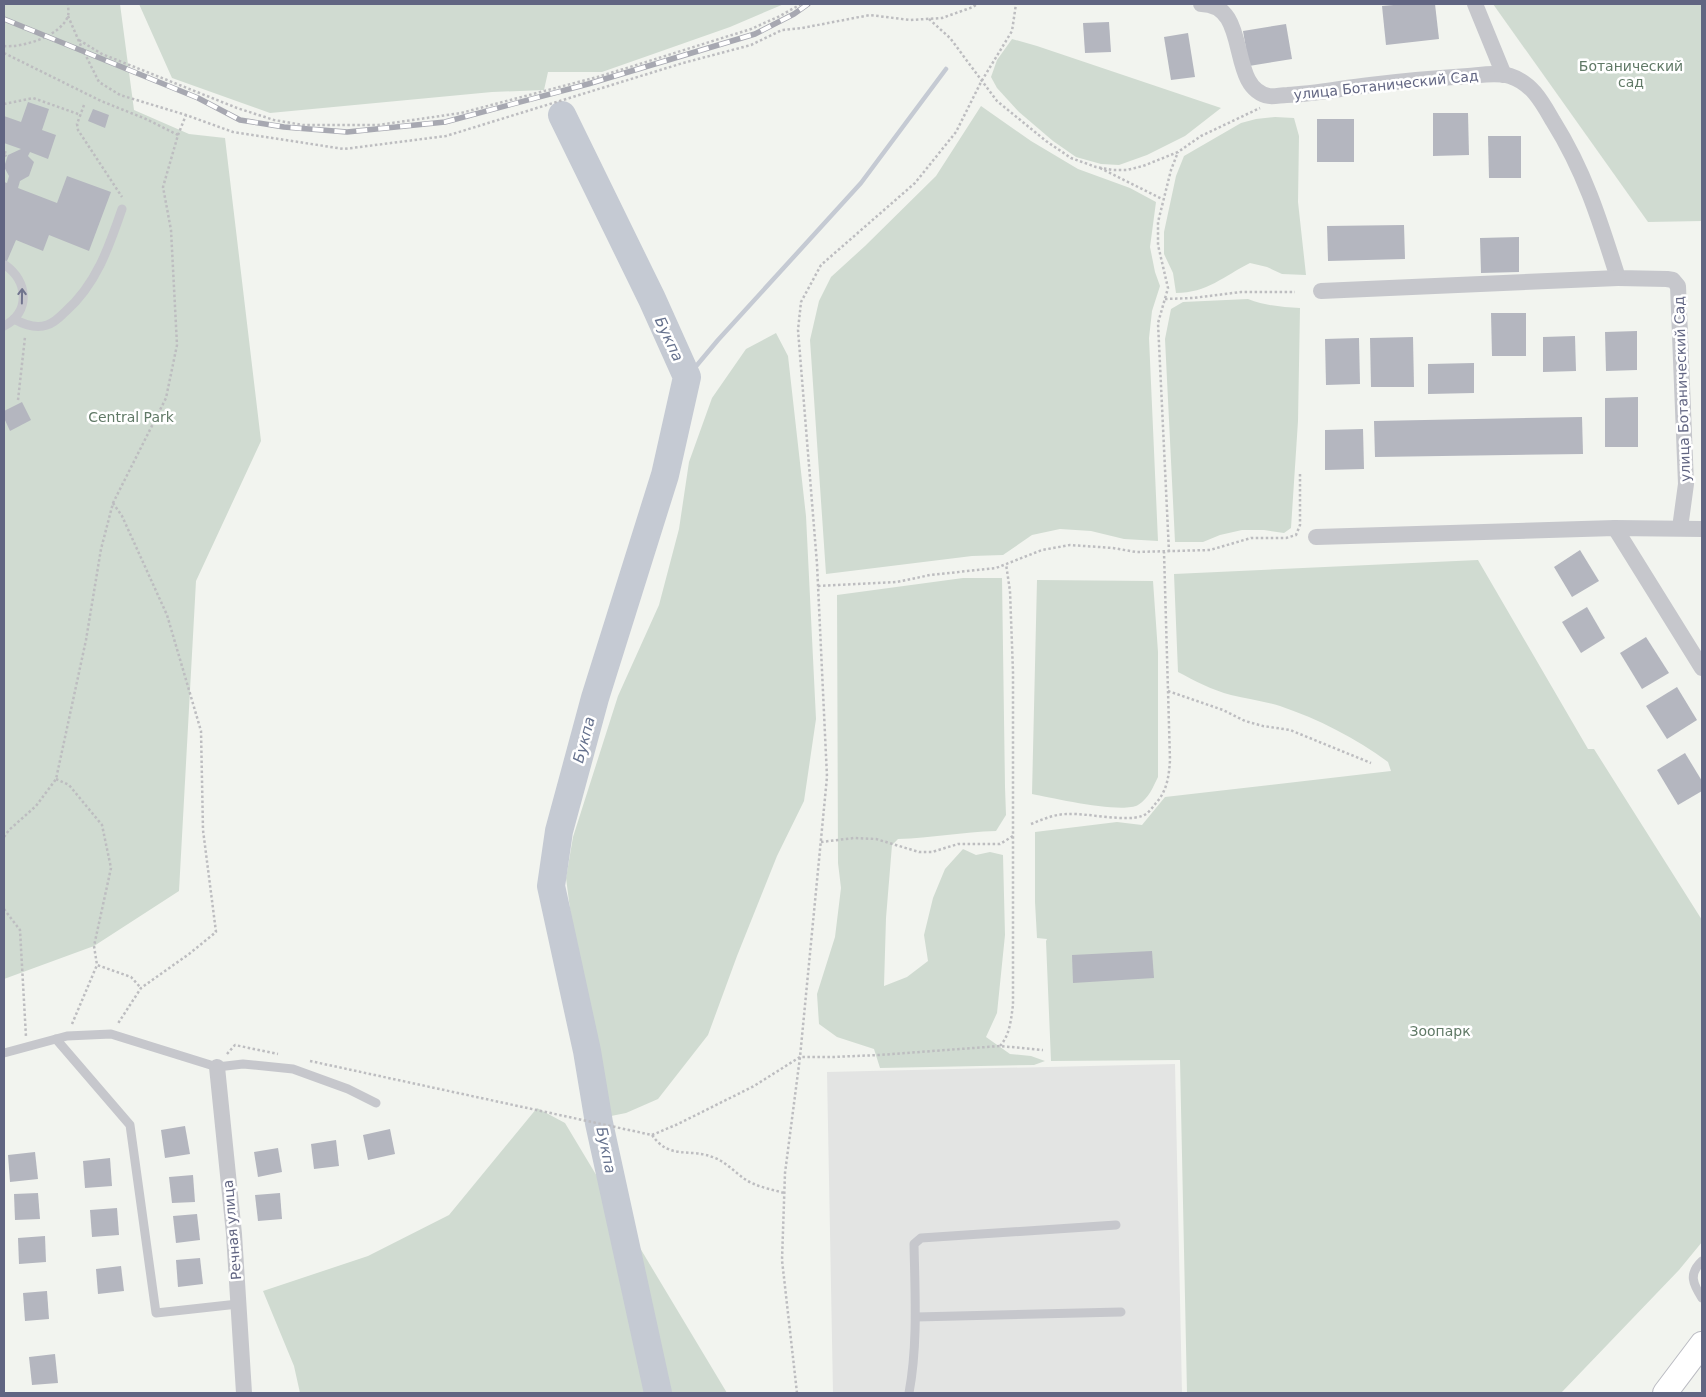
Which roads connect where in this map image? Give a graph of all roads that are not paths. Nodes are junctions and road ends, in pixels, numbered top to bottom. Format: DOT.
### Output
graph roads {
  1 [pos="1201,4"];
  2 [pos="1475,4"];
  3 [pos="1504,75"];
  4 [pos="122,209"];
  5 [pos="5,265"];
  6 [pos="1618,278"];
  7 [pos="1321,291"];
  8 [pos="14,319"];
  9 [pos="4,326"];
  10 [pos="1615,528"];
  11 [pos="1680,528"];
  12 [pos="1702,529"];
  13 [pos="1316,537"];
  14 [pos="1702,668"];
  15 [pos="56,1038"];
  16 [pos="4,1053"];
  17 [pos="217,1067"];
  18 [pos="376,1103"];
  19 [pos="1116,1225"];
  20 [pos="1702,1261"];
  21 [pos="1702,1298"];
  22 [pos="238,1304"];
  23 [pos="1121,1312"];
  24 [pos="916,1317"];
  25 [pos="1702,1344"];
  26 [pos="244,1393"];
  27 [pos="909,1393"];
  28 [pos="1665,1393"];
  1 -- 3 [label="street, улица Ботанический Сад"];
  2 -- 3 [label="street"];
  3 -- 6 [label="street, улица Ботанический Сад"];
  4 -- 8 [label="lane"];
  8 -- 5 [label="lane, one-way"];
  6 -- 7 [label="street"];
  6 -- 11 [label="street, улица Ботанический Сад"];
  8 -- 9 [label="lane"];
  10 -- 11 [label="street"];
  10 -- 13 [label="street"];
  10 -- 14 [label="street"];
  11 -- 12 [label="street"];
  15 -- 16 [label="lane"];
  15 -- 17 [label="lane"];
  15 -- 22 [label="lane"];
  17 -- 18 [label="lane"];
  17 -- 22 [label="street, Речная улица"];
  19 -- 24 [label="lane"];
  20 -- 21 [label="lane"];
  22 -- 26 [label="street, Речная улица"];
  23 -- 24 [label="lane"];
  24 -- 27 [label="lane"];
  25 -- 28 [label="main road"];
}
